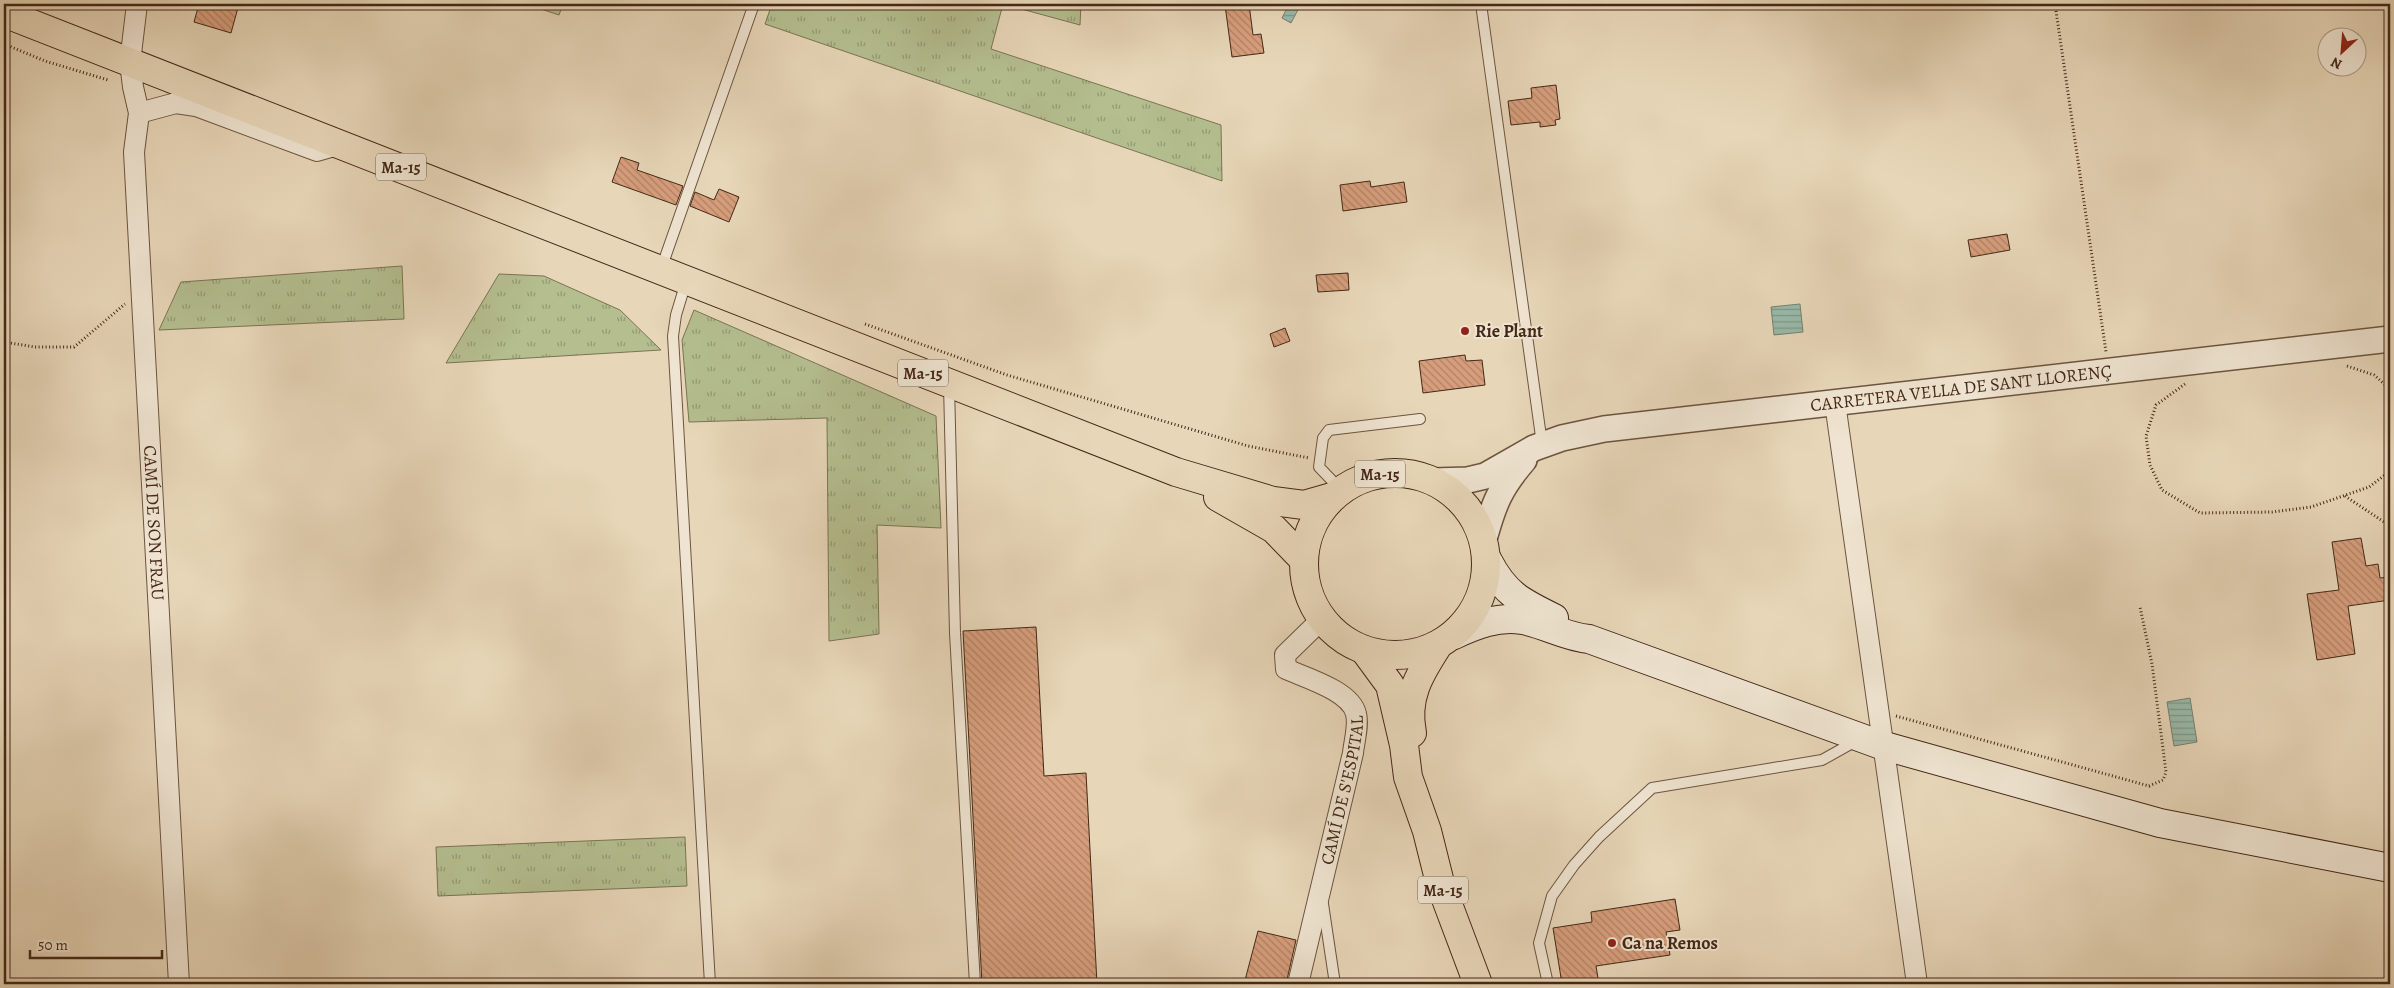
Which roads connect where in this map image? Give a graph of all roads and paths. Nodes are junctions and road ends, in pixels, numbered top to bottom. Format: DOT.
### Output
graph roads {
  1 [pos="137,4"];
  2 [pos="754,4"];
  3 [pos="1481,4"];
  4 [pos="2055,4"];
  5 [pos="4,14"];
  6 [pos="4,44"];
  7 [pos="131,74"];
  8 [pos="139,114"];
  9 [pos="341,144"];
  10 [pos="661,270"];
  11 [pos="687,281"];
  12 [pos="140,290"];
  13 [pos="856,321"];
  14 [pos="2390,339"];
  15 [pos="4,342"];
  16 [pos="2344,364"];
  17 [pos="2109,372"];
  18 [pos="2187,382"];
  19 [pos="949,384"];
  20 [pos="2390,389"];
  21 [pos="1835,403"];
  22 [pos="1420,419"];
  23 [pos="1538,447"];
  24 [pos="1320,460"];
  25 [pos="2390,471"];
  26 [pos="1176,472"];
  27 [pos="1433,481"];
  28 [pos="1337,494"];
  29 [pos="2344,496"];
  30 [pos="2390,526"];
  31 [pos="1486,550"];
  32 [pos="1304,560"];
  33 [pos="2140,607"];
  34 [pos="1322,619"];
  35 [pos="1589,639"];
  36 [pos="1446,641"];
  37 [pos="1365,651"];
  38 [pos="1876,710"];
  39 [pos="1872,742"];
  40 [pos="1415,794"];
  41 [pos="2390,868"];
  42 [pos="1321,888"];
  43 [pos="179,984"];
  44 [pos="710,984"];
  45 [pos="975,984"];
  46 [pos="1298,984"];
  47 [pos="1335,984"];
  48 [pos="1478,984"];
  49 [pos="1548,984"];
  50 [pos="1917,984"];
  1 -- 7 [label="street"];
  2 -- 10 [label="lane"];
  3 -- 23 [label="lane"];
  4 -- 17 [label="path"];
  5 -- 7 [label="main road, Ma-15"];
  6 -- 7 [label="path"];
  7 -- 8 [label="street, CAMÍ DE SON FRAU"];
  7 -- 9 [label="main road, Ma-15"];
  8 -- 9 [label="street"];
  8 -- 12 [label="street, CAMÍ DE SON FRAU"];
  9 -- 10 [label="main road, Ma-15"];
  10 -- 11 [label="main road, Ma-15"];
  11 -- 19 [label="main road, Ma-15"];
  11 -- 44 [label="lane"];
  12 -- 15 [label="path"];
  12 -- 43 [label="street, CAMÍ DE SON FRAU"];
  13 -- 24 [label="path"];
  14 -- 17 [label="street, CARRETERA VELLA DE SANT LLORENÇ"];
  16 -- 20 [label="path"];
  17 -- 21 [label="street, CARRETERA VELLA DE SANT LLORENÇ"];
  18 -- 29 [label="path"];
  19 -- 26 [label="main road, Ma-15"];
  19 -- 45 [label="lane"];
  21 -- 23 [label="street, CARRETERA VELLA DE SANT LLORENÇ"];
  21 -- 38 [label="street"];
  22 -- 24 [label="lane"];
  23 -- 27 [label="street, CARRETERA VELLA DE SANT LLORENÇ"];
  23 -- 31 [label="street"];
  24 -- 28 [label="lane"];
  25 -- 29 [label="path"];
  26 -- 28 [label="main road, Ma-15"];
  26 -- 32 [label="main road, Ma-15"];
  27 -- 28 [label="main road, Ma-15"];
  27 -- 31 [label="main road, Ma-15"];
  28 -- 32 [label="main road, Ma-15"];
  29 -- 30 [label="path"];
  31 -- 35 [label="main road"];
  31 -- 36 [label="main road, Ma-15"];
  32 -- 34 [label="main road, Ma-15"];
  33 -- 38 [label="path"];
  34 -- 37 [label="main road, Ma-15"];
  34 -- 42 [label="street, CAMÍ DE S'ESPITAL"];
  35 -- 36 [label="main road"];
  35 -- 39 [label="main road"];
  36 -- 37 [label="main road, Ma-15"];
  36 -- 40 [label="main road, Ma-15"];
  37 -- 40 [label="main road, Ma-15"];
  38 -- 39 [label="street"];
  39 -- 41 [label="main road"];
  39 -- 49 [label="lane"];
  39 -- 50 [label="street"];
  40 -- 48 [label="main road, Ma-15"];
  42 -- 46 [label="street, CAMÍ DE S'ESPITAL"];
  42 -- 47 [label="lane"];
}
